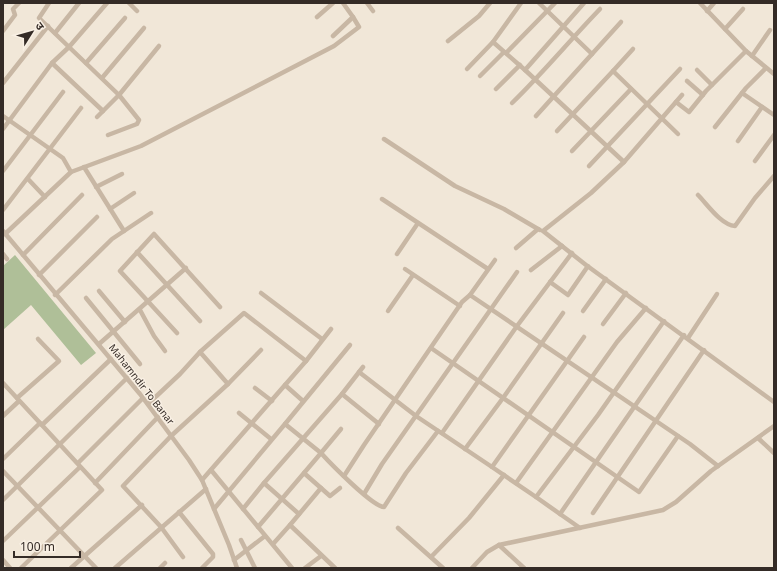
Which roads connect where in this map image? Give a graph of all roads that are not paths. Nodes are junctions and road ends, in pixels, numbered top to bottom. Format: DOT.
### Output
graph roads {
  1 [pos="19,3"];
  2 [pos="49,3"];
  3 [pos="79,3"];
  4 [pos="107,3"];
  5 [pos="129,3"];
  6 [pos="333,3"];
  7 [pos="343,3"];
  8 [pos="367,3"];
  9 [pos="490,3"];
  10 [pos="522,3"];
  11 [pos="539,3"];
  12 [pos="555,3"];
  13 [pos="584,3"];
  14 [pos="700,3"];
  15 [pos="714,3"];
  16 [pos="600,9"];
  17 [pos="743,9"];
  18 [pos="137,11"];
  19 [pos="373,11"];
  20 [pos="548,11"];
  21 [pos="707,11"];
  22 [pos="317,17"];
  23 [pos="353,17"];
  24 [pos="125,18"];
  25 [pos="621,22"];
  26 [pos="48,26"];
  27 [pos="563,26"];
  28 [pos="144,28"];
  29 [pos="725,29"];
  30 [pos="770,30"];
  31 [pos="3,31"];
  32 [pos="55,33"];
  33 [pos="333,36"];
  34 [pos="574,36"];
  35 [pos="448,40"];
  36 [pos="493,42"];
  37 [pos="159,46"];
  38 [pos="69,47"];
  39 [pos="633,49"];
  40 [pos="746,51"];
  41 [pos="505,52"];
  42 [pos="592,54"];
  43 [pos="752,56"];
  44 [pos="52,63"];
  45 [pos="86,63"];
  46 [pos="520,65"];
  47 [pos="766,68"];
  48 [pos="467,69"];
  49 [pos="680,69"];
  50 [pos="525,70"];
  51 [pos="697,70"];
  52 [pos="613,71"];
  53 [pos="774,74"];
  54 [pos="480,76"];
  55 [pos="102,78"];
  56 [pos="536,80"];
  57 [pos="687,81"];
  58 [pos="3,83"];
  59 [pos="712,85"];
  60 [pos="631,88"];
  61 [pos="496,90"];
  62 [pos="63,92"];
  63 [pos="742,92"];
  64 [pos="119,95"];
  65 [pos="682,95"];
  66 [pos="703,95"];
  67 [pos="554,97"];
  68 [pos="676,102"];
  69 [pos="512,103"];
  70 [pos="647,104"];
  71 [pos="762,107"];
  72 [pos="81,108"];
  73 [pos="103,111"];
  74 [pos="573,115"];
  75 [pos="774,115"];
  76 [pos="3,116"];
  77 [pos="536,116"];
  78 [pos="97,117"];
  79 [pos="662,119"];
  80 [pos="9,121"];
  81 [pos="715,127"];
  82 [pos="3,129"];
  83 [pos="557,131"];
  84 [pos="591,132"];
  85 [pos="678,134"];
  86 [pos="30,135"];
  87 [pos="108,135"];
  88 [pos="774,135"];
  89 [pos="384,139"];
  90 [pos="738,141"];
  91 [pos="607,147"];
  92 [pos="51,150"];
  93 [pos="572,151"];
  94 [pos="755,161"];
  95 [pos="624,162"];
  96 [pos="589,166"];
  97 [pos="84,167"];
  98 [pos="3,171"];
  99 [pos="72,172"];
  100 [pos="122,174"];
  101 [pos="774,176"];
  102 [pos="28,179"];
  103 [pos="96,187"];
  104 [pos="134,193"];
  105 [pos="82,195"];
  106 [pos="698,195"];
  107 [pos="45,197"];
  108 [pos="382,199"];
  109 [pos="110,209"];
  110 [pos="3,210"];
  111 [pos="151,213"];
  112 [pos="97,217"];
  113 [pos="418,223"];
  114 [pos="540,230"];
  115 [pos="124,231"];
  116 [pos="4,233"];
  117 [pos="562,246"];
  118 [pos="516,248"];
  119 [pos="138,252"];
  120 [pos="572,253"];
  121 [pos="3,254"];
  122 [pos="398,254"];
  123 [pos="23,255"];
  124 [pos="7,259"];
  125 [pos="495,260"];
  126 [pos="588,266"];
  127 [pos="186,268"];
  128 [pos="405,269"];
  129 [pos="488,269"];
  130 [pos="531,270"];
  131 [pos="517,272"];
  132 [pos="413,274"];
  133 [pos="39,275"];
  134 [pos="606,279"];
  135 [pos="550,282"];
  136 [pos="167,286"];
  137 [pos="99,291"];
  138 [pos="261,293"];
  139 [pos="626,293"];
  140 [pos="717,294"];
  141 [pos="55,295"];
  142 [pos="470,295"];
  143 [pos="86,298"];
  144 [pos="149,302"];
  145 [pos="460,306"];
  146 [pos="220,307"];
  147 [pos="646,308"];
  148 [pos="140,310"];
  149 [pos="492,310"];
  150 [pos="583,310"];
  151 [pos="388,311"];
  152 [pos="563,313"];
  153 [pos="200,321"];
  154 [pos="664,321"];
  155 [pos="125,322"];
  156 [pos="603,324"];
  157 [pos="516,326"];
  158 [pos="330,329"];
  159 [pos="114,332"];
  160 [pos="177,333"];
  161 [pos="584,337"];
  162 [pos="686,337"];
  163 [pos="38,339"];
  164 [pos="322,340"];
  165 [pos="542,343"];
  166 [pos="99,344"];
  167 [pos="350,345"];
  168 [pos="431,348"];
  169 [pos="165,350"];
  170 [pos="261,350"];
  171 [pos="704,350"];
  172 [pos="200,352"];
  173 [pos="111,359"];
  174 [pos="306,360"];
  175 [pos="568,361"];
  176 [pos="140,364"];
  177 [pos="453,364"];
  178 [pos="363,367"];
  179 [pos="359,372"];
  180 [pos="126,378"];
  181 [pos="591,378"];
  182 [pos="478,381"];
  183 [pos="3,383"];
  184 [pos="228,384"];
  185 [pos="285,385"];
  186 [pos="255,388"];
  187 [pos="342,394"];
  188 [pos="614,394"];
  189 [pos="143,398"];
  190 [pos="503,398"];
  191 [pos="18,400"];
  192 [pos="396,400"];
  193 [pos="272,401"];
  194 [pos="303,401"];
  195 [pos="774,402"];
  196 [pos="148,404"];
  197 [pos="634,408"];
  198 [pos="238,413"];
  199 [pos="3,416"];
  200 [pos="416,416"];
  201 [pos="528,416"];
  202 [pos="158,417"];
  203 [pos="656,422"];
  204 [pos="41,424"];
  205 [pos="252,424"];
  206 [pos="285,424"];
  207 [pos="379,424"];
  208 [pos="774,426"];
  209 [pos="341,429"];
  210 [pos="440,432"];
  211 [pos="553,433"];
  212 [pos="171,436"];
  213 [pos="678,436"];
  214 [pos="758,438"];
  215 [pos="304,439"];
  216 [pos="272,440"];
  217 [pos="60,445"];
  218 [pos="574,447"];
  219 [pos="465,449"];
  220 [pos="321,453"];
  221 [pos="774,453"];
  222 [pos="3,459"];
  223 [pos="597,463"];
  224 [pos="79,465"];
  225 [pos="718,466"];
  226 [pos="492,467"];
  227 [pos="211,470"];
  228 [pos="3,471"];
  229 [pos="304,473"];
  230 [pos="504,475"];
  231 [pos="344,476"];
  232 [pos="618,477"];
  233 [pos="202,480"];
  234 [pos="95,483"];
  235 [pos="264,483"];
  236 [pos="516,484"];
  237 [pos="17,486"];
  238 [pos="321,488"];
  239 [pos="340,488"];
  240 [pos="206,489"];
  241 [pos="228,491"];
  242 [pos="364,494"];
  243 [pos="536,497"];
  244 [pos="3,500"];
  245 [pos="281,500"];
  246 [pos="142,505"];
  247 [pos="38,508"];
  248 [pos="214,509"];
  249 [pos="243,509"];
  250 [pos="179,512"];
  251 [pos="593,513"];
  252 [pos="299,514"];
  253 [pos="560,514"];
  254 [pos="290,525"];
  255 [pos="161,527"];
  256 [pos="258,527"];
  257 [pos="398,528"];
  258 [pos="580,528"];
  259 [pos="60,531"];
  260 [pos="266,536"];
  261 [pos="241,540"];
  262 [pos="3,541"];
  263 [pos="273,544"];
  264 [pos="498,546"];
  265 [pos="247,551"];
  266 [pos="83,556"];
  267 [pos="321,556"];
  268 [pos="183,557"];
  269 [pos="431,557"];
  270 [pos="3,560"];
  271 [pos="234,560"];
  272 [pos="165,563"];
  273 [pos="10,568"];
  274 [pos="21,568"];
  275 [pos="71,568"];
  276 [pos="96,568"];
  277 [pos="115,568"];
  278 [pos="160,568"];
  279 [pos="202,568"];
  280 [pos="237,568"];
  281 [pos="255,568"];
  282 [pos="292,568"];
  283 [pos="305,568"];
  284 [pos="335,568"];
  285 [pos="443,568"];
  286 [pos="472,568"];
  287 [pos="524,568"];
  1 -- 31 [label="street"];
  2 -- 26 [label="street"];
  3 -- 32 [label="street"];
  4 -- 38 [label="street"];
  5 -- 18 [label="street"];
  6 -- 22 [label="street"];
  7 -- 23 [label="street"];
  8 -- 19 [label="street"];
  9 -- 35 [label="street"];
  10 -- 36 [label="street"];
  11 -- 20 [label="street"];
  12 -- 20 [label="street"];
  13 -- 27 [label="street"];
  14 -- 21 [label="street"];
  15 -- 21 [label="street"];
  16 -- 34 [label="street"];
  17 -- 29 [label="street"];
  20 -- 27 [label="street"];
  20 -- 41 [label="street"];
  21 -- 29 [label="street"];
  23 -- 33 [label="street"];
  23 -- 97 [label="street"];
  24 -- 45 [label="street"];
  25 -- 42 [label="street"];
  26 -- 32 [label="street"];
  26 -- 58 [label="street"];
  27 -- 34 [label="street"];
  27 -- 50 [label="street"];
  28 -- 55 [label="street"];
  29 -- 40 [label="street"];
  30 -- 43 [label="street"];
  32 -- 38 [label="street"];
  34 -- 42 [label="street"];
  34 -- 56 [label="street"];
  36 -- 41 [label="street"];
  36 -- 48 [label="street"];
  37 -- 64 [label="street"];
  38 -- 44 [label="street"];
  38 -- 45 [label="street"];
  39 -- 52 [label="street"];
  40 -- 43 [label="street"];
  40 -- 59 [label="street"];
  41 -- 46 [label="street"];
  41 -- 54 [label="street"];
  42 -- 67 [label="street"];
  43 -- 47 [label="street"];
  44 -- 73 [label="street"];
  44 -- 80 [label="street"];
  45 -- 55 [label="street"];
  46 -- 50 [label="street"];
  46 -- 61 [label="street"];
  47 -- 53 [label="street"];
  47 -- 63 [label="street"];
  49 -- 70 [label="street"];
  50 -- 56 [label="street"];
  51 -- 59 [label="street"];
  52 -- 60 [label="street"];
  52 -- 74 [label="street"];
  55 -- 64 [label="street"];
  56 -- 67 [label="street"];
  56 -- 69 [label="street"];
  57 -- 66 [label="street"];
  59 -- 66 [label="street"];
  60 -- 70 [label="street"];
  60 -- 84 [label="street"];
  62 -- 86 [label="street"];
  63 -- 71 [label="street"];
  63 -- 81 [label="street"];
  64 -- 73 [label="street"];
  64 -- 87 [label="street"];
  65 -- 68 [label="street"];
  66 -- 68 [label="street"];
  67 -- 74 [label="street"];
  67 -- 77 [label="street"];
  68 -- 79 [label="street"];
  70 -- 79 [label="street"];
  70 -- 91 [label="street"];
  71 -- 75 [label="street"];
  71 -- 90 [label="street"];
  72 -- 92 [label="street"];
  73 -- 78 [label="street"];
  74 -- 83 [label="street"];
  74 -- 84 [label="street"];
  76 -- 80 [label="street"];
  79 -- 85 [label="street"];
  79 -- 95 [label="street"];
  80 -- 82 [label="street"];
  80 -- 86 [label="street"];
  84 -- 91 [label="street"];
  84 -- 93 [label="street"];
  86 -- 92 [label="street"];
  86 -- 98 [label="street"];
  88 -- 94 [label="street"];
  89 -- 114 [label="street"];
  91 -- 95 [label="street"];
  91 -- 96 [label="street"];
  92 -- 99 [label="street"];
  92 -- 102 [label="street"];
  95 -- 114 [label="street"];
  97 -- 99 [label="street"];
  97 -- 103 [label="street"];
  99 -- 107 [label="street"];
  100 -- 103 [label="street"];
  101 -- 106 [label="street"];
  102 -- 107 [label="street"];
  102 -- 110 [label="street"];
  103 -- 109 [label="street"];
  104 -- 109 [label="street"];
  105 -- 123 [label="street"];
  107 -- 116 [label="street"];
  108 -- 113 [label="street"];
  109 -- 115 [label="street"];
  111 -- 115 [label="street"];
  112 -- 133 [label="street"];
  113 -- 122 [label="street"];
  113 -- 129 [label="street"];
  114 -- 117 [label="street"];
  114 -- 118 [label="street"];
  115 -- 141 [label="street"];
  116 -- 123 [label="street, Mahamndir To Banar"];
  117 -- 120 [label="street"];
  117 -- 130 [label="street"];
  119 -- 127 [label="street"];
  119 -- 136 [label="street"];
  119 -- 144 [label="street"];
  120 -- 126 [label="street"];
  120 -- 135 [label="street"];
  121 -- 124 [label="street"];
  123 -- 133 [label="street, Mahamndir To Banar"];
  125 -- 129 [label="street"];
  126 -- 134 [label="street"];
  126 -- 135 [label="street"];
  127 -- 136 [label="street"];
  127 -- 146 [label="street"];
  128 -- 132 [label="street"];
  129 -- 142 [label="street"];
  131 -- 149 [label="street"];
  132 -- 145 [label="street"];
  132 -- 151 [label="street"];
  133 -- 141 [label="street, Mahamndir To Banar"];
  134 -- 139 [label="street"];
  134 -- 150 [label="street"];
  135 -- 157 [label="street"];
  136 -- 144 [label="street"];
  136 -- 153 [label="street"];
  137 -- 155 [label="street"];
  138 -- 164 [label="street"];
  139 -- 147 [label="street"];
  139 -- 156 [label="street"];
  140 -- 162 [label="street"];
  141 -- 166 [label="street, Mahamndir To Banar"];
  142 -- 145 [label="street"];
  142 -- 149 [label="street"];
  143 -- 159 [label="street"];
  144 -- 148 [label="street"];
  144 -- 160 [label="street"];
  145 -- 168 [label="street"];
  147 -- 154 [label="street"];
  147 -- 181 [label="street"];
  148 -- 155 [label="street"];
  148 -- 169 [label="street"];
  149 -- 157 [label="street"];
  149 -- 177 [label="street"];
  152 -- 165 [label="street"];
  154 -- 162 [label="street"];
  154 -- 188 [label="street"];
  155 -- 159 [label="street"];
  157 -- 165 [label="street"];
  157 -- 182 [label="street"];
  158 -- 164 [label="street"];
  159 -- 166 [label="street"];
  159 -- 176 [label="street"];
  161 -- 175 [label="street"];
  162 -- 171 [label="street"];
  162 -- 197 [label="street"];
  163 -- 191 [label="street"];
  164 -- 174 [label="street"];
  165 -- 175 [label="street"];
  165 -- 190 [label="street"];
  166 -- 173 [label="street, Mahamndir To Banar"];
  167 -- 194 [label="street"];
  168 -- 177 [label="street"];
  168 -- 192 [label="street"];
  170 -- 184 [label="street"];
  171 -- 195 [label="street"];
  171 -- 203 [label="street"];
  172 -- 174 [label="street"];
  172 -- 184 [label="street"];
  172 -- 196 [label="street"];
  173 -- 180 [label="street, Mahamndir To Banar"];
  173 -- 204 [label="street"];
  174 -- 185 [label="street"];
  175 -- 181 [label="street"];
  175 -- 201 [label="street"];
  177 -- 182 [label="street"];
  177 -- 200 [label="street"];
  178 -- 179 [label="street"];
  179 -- 187 [label="street"];
  179 -- 192 [label="street"];
  180 -- 189 [label="street, Mahamndir To Banar"];
  180 -- 217 [label="street"];
  181 -- 188 [label="street"];
  181 -- 211 [label="street"];
  182 -- 190 [label="street"];
  182 -- 210 [label="street"];
  183 -- 191 [label="street"];
  184 -- 212 [label="street"];
  185 -- 193 [label="street"];
  185 -- 194 [label="street"];
  186 -- 193 [label="street"];
  187 -- 207 [label="street"];
  187 -- 215 [label="street"];
  188 -- 197 [label="street"];
  188 -- 218 [label="street"];
  189 -- 196 [label="street, Mahamndir To Banar"];
  189 -- 224 [label="street"];
  190 -- 201 [label="street"];
  190 -- 219 [label="street"];
  191 -- 199 [label="street"];
  191 -- 204 [label="street"];
  192 -- 200 [label="street"];
  192 -- 207 [label="street"];
  193 -- 205 [label="street"];
  194 -- 206 [label="street"];
  196 -- 202 [label="street, Mahamndir To Banar"];
  197 -- 203 [label="street"];
  197 -- 223 [label="street"];
  198 -- 205 [label="street"];
  200 -- 210 [label="street"];
  200 -- 242 [label="street"];
  201 -- 211 [label="street"];
  201 -- 226 [label="street"];
  202 -- 212 [label="street, Mahamndir To Banar"];
  202 -- 234 [label="street"];
  203 -- 213 [label="street"];
  203 -- 232 [label="street"];
  204 -- 217 [label="street"];
  204 -- 222 [label="street"];
  205 -- 216 [label="street"];
  205 -- 227 [label="street"];
  206 -- 215 [label="street"];
  206 -- 216 [label="street"];
  207 -- 231 [label="street"];
  208 -- 214 [label="street"];
  209 -- 220 [label="street"];
  210 -- 219 [label="street"];
  210 -- 242 [label="street"];
  211 -- 218 [label="street"];
  211 -- 236 [label="street"];
  212 -- 233 [label="street, Mahamndir To Banar"];
  212 -- 246 [label="street"];
  213 -- 225 [label="street"];
  213 -- 232 [label="street"];
  214 -- 221 [label="street"];
  214 -- 225 [label="street"];
  215 -- 220 [label="street"];
  215 -- 235 [label="street"];
  216 -- 241 [label="street"];
  217 -- 224 [label="street"];
  217 -- 237 [label="street"];
  218 -- 223 [label="street"];
  218 -- 243 [label="street"];
  219 -- 226 [label="street"];
  220 -- 229 [label="street"];
  220 -- 231 [label="street"];
  223 -- 232 [label="street"];
  223 -- 253 [label="street"];
  224 -- 234 [label="street"];
  224 -- 247 [label="street"];
  225 -- 258 [label="street"];
  226 -- 230 [label="street"];
  227 -- 233 [label="street"];
  227 -- 241 [label="street"];
  228 -- 237 [label="street"];
  229 -- 238 [label="street"];
  229 -- 245 [label="street"];
  230 -- 236 [label="street"];
  230 -- 269 [label="street"];
  231 -- 242 [label="street"];
  232 -- 251 [label="street"];
  233 -- 240 [label="street, Mahamndir To Banar"];
  234 -- 259 [label="street"];
  235 -- 245 [label="street"];
  235 -- 249 [label="street"];
  236 -- 243 [label="street"];
  237 -- 244 [label="street"];
  237 -- 247 [label="street"];
  238 -- 239 [label="street"];
  238 -- 252 [label="street"];
  240 -- 248 [label="street, Mahamndir To Banar"];
  240 -- 250 [label="street"];
  241 -- 248 [label="street"];
  241 -- 249 [label="street"];
  243 -- 253 [label="street"];
  245 -- 252 [label="street"];
  245 -- 256 [label="street"];
  246 -- 255 [label="street"];
  246 -- 266 [label="street"];
  247 -- 259 [label="street"];
  247 -- 262 [label="street"];
  248 -- 271 [label="street, Mahamndir To Banar"];
  249 -- 256 [label="street"];
  250 -- 255 [label="street"];
  250 -- 279 [label="street"];
  252 -- 254 [label="street"];
  253 -- 258 [label="street"];
  254 -- 263 [label="street"];
  254 -- 267 [label="street"];
  255 -- 268 [label="street"];
  255 -- 277 [label="street"];
  256 -- 260 [label="street"];
  257 -- 269 [label="street"];
  258 -- 264 [label="street"];
  259 -- 266 [label="street"];
  259 -- 274 [label="street"];
  260 -- 263 [label="street"];
  260 -- 265 [label="street"];
  261 -- 265 [label="street"];
  263 -- 282 [label="street"];
  264 -- 286 [label="street"];
  264 -- 287 [label="street"];
  265 -- 271 [label="street"];
  265 -- 281 [label="street"];
  266 -- 275 [label="street"];
  266 -- 276 [label="street"];
  267 -- 283 [label="street"];
  267 -- 284 [label="street"];
  269 -- 285 [label="street"];
  270 -- 273 [label="street"];
  271 -- 280 [label="street, Mahamndir To Banar"];
  272 -- 278 [label="street"];
}
